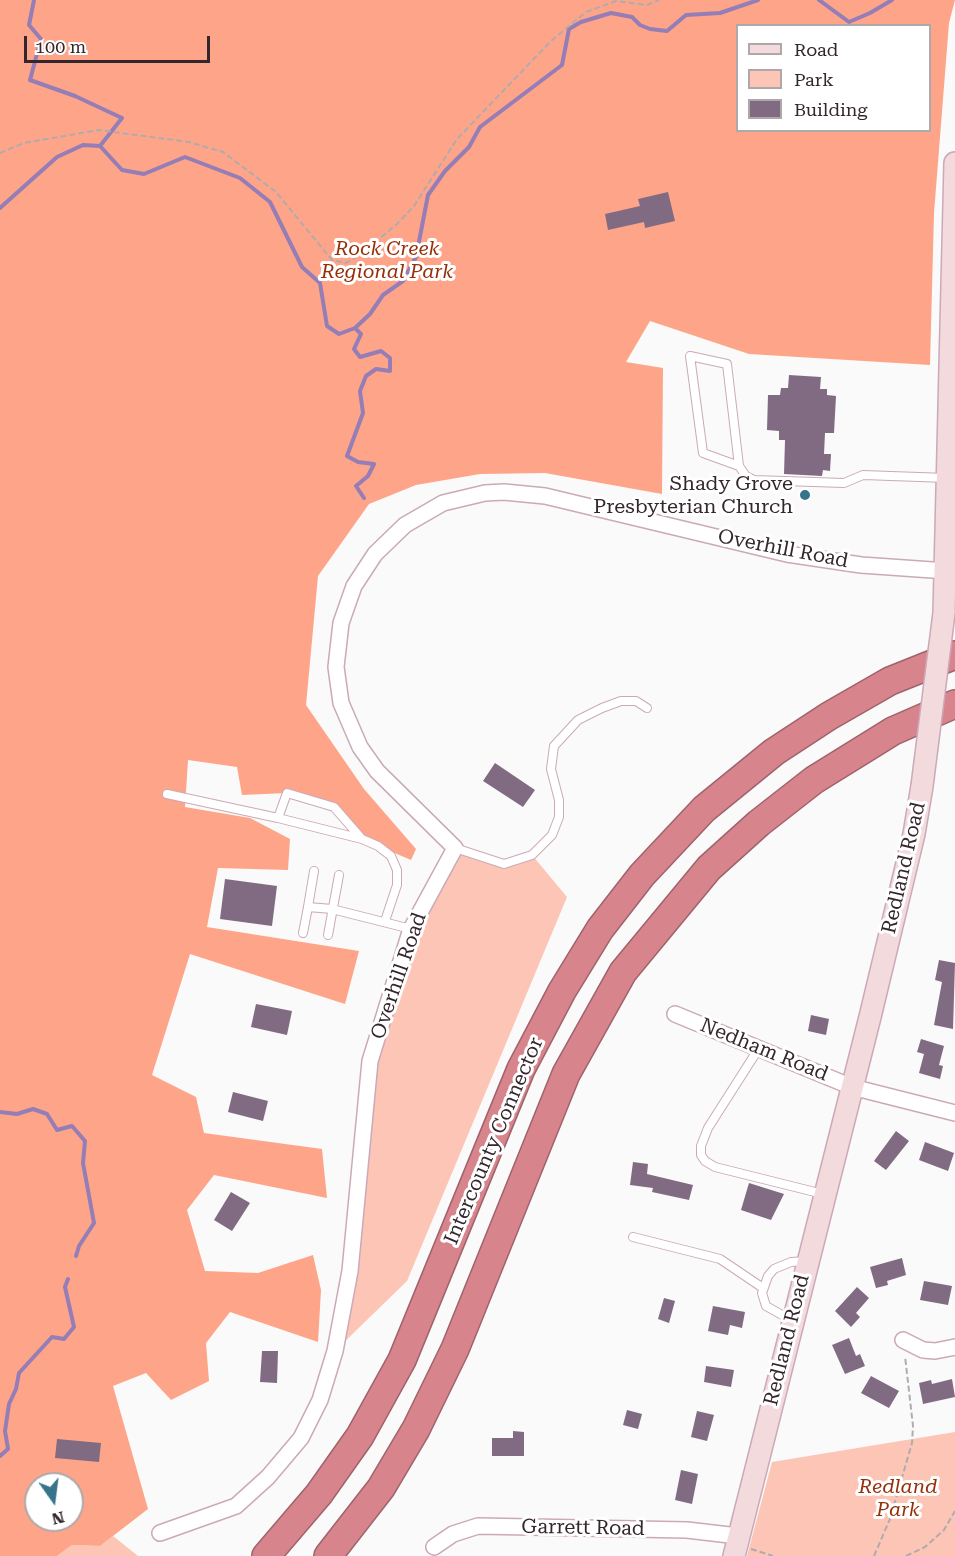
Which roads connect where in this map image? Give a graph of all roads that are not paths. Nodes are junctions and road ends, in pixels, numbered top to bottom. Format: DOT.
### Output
graph roads {
  1 [pos="955,164"];
  2 [pos="739,466"];
  3 [pos="949,478"];
  4 [pos="947,571"];
  5 [pos="955,655"];
  6 [pos="955,704"];
  7 [pos="647,708"];
  8 [pos="167,794"];
  9 [pos="278,818"];
  10 [pos="362,839"];
  11 [pos="455,848"];
  12 [pos="315,872"];
  13 [pos="339,875"];
  14 [pos="308,907"];
  15 [pos="332,909"];
  16 [pos="385,921"];
  17 [pos="411,929"];
  18 [pos="303,933"];
  19 [pos="328,935"];
  20 [pos="675,1014"];
  21 [pos="759,1048"];
  22 [pos="852,1087"];
  23 [pos="955,1113"];
  24 [pos="825,1194"];
  25 [pos="633,1237"];
  26 [pos="808,1261"];
  27 [pos="763,1288"];
  28 [pos="792,1321"];
  29 [pos="903,1340"];
  30 [pos="955,1347"];
  31 [pos="160,1533"];
  32 [pos="434,1547"];
  33 [pos="741,1547"];
  34 [pos="266,1556"];
  35 [pos="328,1556"];
  1 -- 3 [label="main road, Redland Road"];
  2 -- 2 [label="lane"];
  2 -- 3 [label="lane"];
  3 -- 4 [label="main road, Redland Road"];
  4 -- 11 [label="street, Overhill Road"];
  4 -- 22 [label="main road, Redland Road, bridge"];
  5 -- 34 [label="highway, Intercounty Connector"];
  6 -- 35 [label="highway, Intercounty Connector"];
  7 -- 11 [label="lane"];
  8 -- 9 [label="lane"];
  9 -- 10 [label="lane"];
  9 -- 10 [label="lane"];
  10 -- 16 [label="lane"];
  11 -- 17 [label="street, Overhill Road"];
  12 -- 14 [label="lane"];
  13 -- 15 [label="lane"];
  14 -- 15 [label="lane"];
  14 -- 18 [label="lane"];
  15 -- 16 [label="lane"];
  15 -- 19 [label="lane"];
  16 -- 17 [label="lane"];
  17 -- 31 [label="street, Overhill Road"];
  20 -- 21 [label="street, Nedham Road"];
  21 -- 22 [label="street, Nedham Road"];
  21 -- 24 [label="lane"];
  22 -- 23 [label="street, Nedham Road"];
  22 -- 24 [label="main road, Redland Road"];
  24 -- 26 [label="main road, Redland Road"];
  25 -- 27 [label="lane"];
  26 -- 27 [label="lane"];
  26 -- 28 [label="main road, Redland Road"];
  27 -- 28 [label="lane"];
  28 -- 33 [label="main road, Redland Road"];
  29 -- 30 [label="street"];
  32 -- 33 [label="street, Garrett Road"];
}
